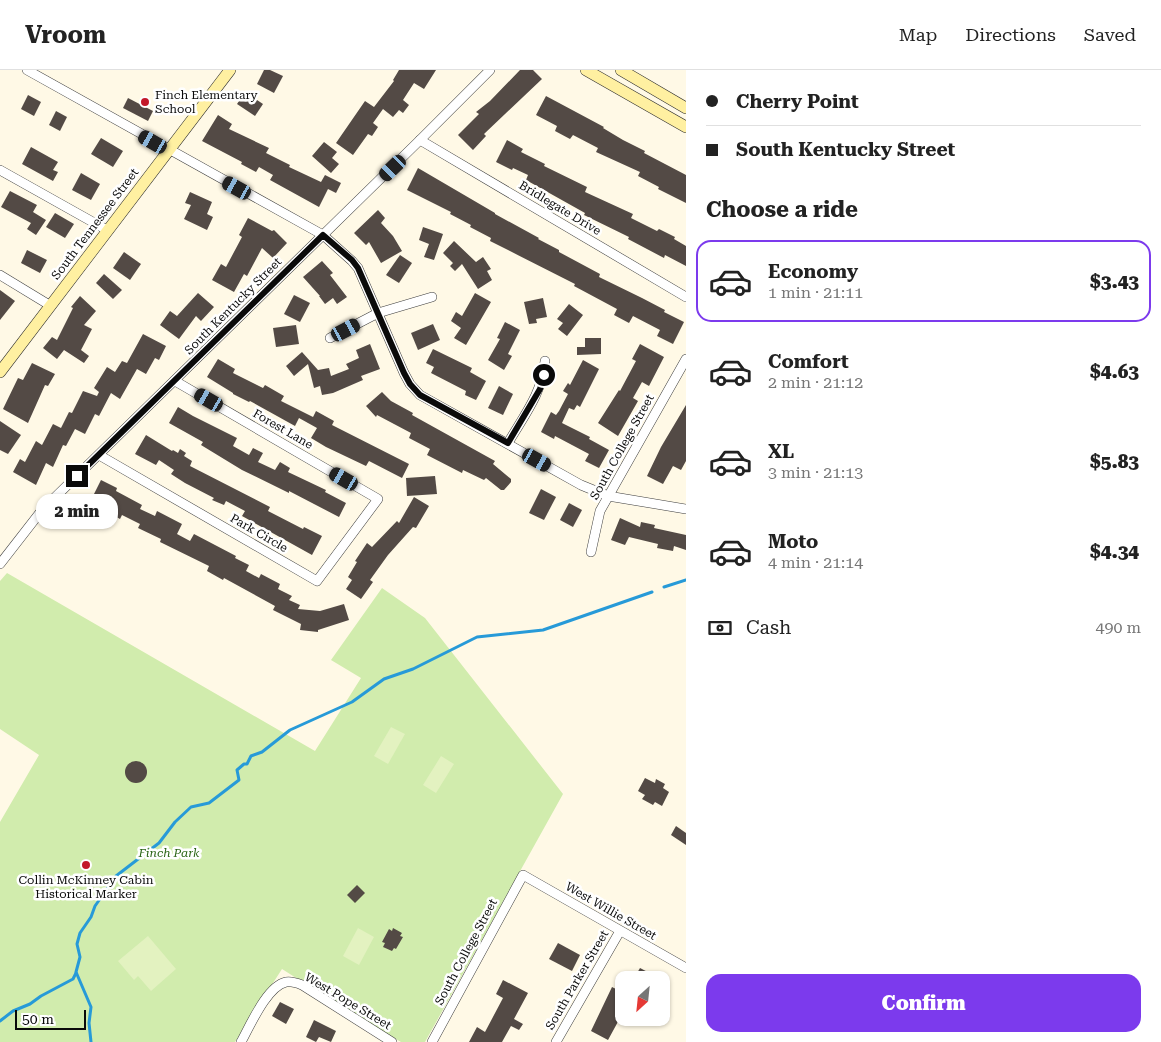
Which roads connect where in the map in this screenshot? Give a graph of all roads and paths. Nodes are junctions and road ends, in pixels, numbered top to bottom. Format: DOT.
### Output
graph roads {
  1 [pos="27,70"];
  2 [pos="230,70"];
  3 [pos="490,70"];
  4 [pos="586,70"];
  5 [pos="621,70"];
  6 [pos="686,108"];
  7 [pos="686,127"];
  8 [pos="420,140"];
  9 [pos="168,150"];
  10 [pos="0,170"];
  11 [pos="107,230"];
  12 [pos="323,235"];
  13 [pos="0,275"];
  14 [pos="432,297"];
  15 [pos="686,297"];
  16 [pos="51,306"];
  17 [pos="378,313"];
  18 [pos="330,338"];
  19 [pos="686,359"];
  20 [pos="544,361"];
  21 [pos="0,372"];
  22 [pos="175,381"];
  23 [pos="508,443"];
  24 [pos="100,455"];
  25 [pos="608,496"];
  26 [pos="378,498"];
  27 [pos="686,509"];
  28 [pos="591,552"];
  29 [pos="0,564"];
  30 [pos="523,875"];
  31 [pos="620,931"];
  32 [pos="686,968"];
  33 [pos="241,1042"];
  34 [pos="392,1042"];
  35 [pos="432,1042"];
  36 [pos="556,1042"];
  1 -- 9 [label="street"];
  2 -- 9 [label="street, South Tennessee Street"];
  3 -- 8 [label="street, South Kentucky Street"];
  4 -- 7 [label="street"];
  5 -- 6 [label="street"];
  8 -- 12 [label="street, South Kentucky Street"];
  8 -- 15 [label="street, Bridlegate Drive"];
  9 -- 11 [label="street, South Tennessee Street"];
  9 -- 12 [label="street"];
  10 -- 11 [label="street"];
  11 -- 16 [label="street, South Tennessee Street"];
  12 -- 17 [label="street"];
  12 -- 22 [label="street, South Kentucky Street"];
  13 -- 16 [label="street"];
  14 -- 17 [label="street"];
  16 -- 21 [label="street, South Tennessee Street"];
  17 -- 18 [label="street"];
  17 -- 23 [label="street"];
  19 -- 25 [label="street, South College Street"];
  20 -- 23 [label="street"];
  22 -- 24 [label="street, South Kentucky Street"];
  22 -- 26 [label="street, Forest Lane"];
  23 -- 25 [label="street"];
  24 -- 26 [label="street, Park Circle"];
  24 -- 29 [label="street, South Kentucky Street"];
  25 -- 27 [label="street"];
  25 -- 28 [label="street, South College Street"];
  30 -- 31 [label="street, West Willie Street"];
  30 -- 35 [label="street, South College Street"];
  31 -- 32 [label="street, West Willie Street"];
  31 -- 36 [label="street, South Parker Street"];
  33 -- 34 [label="street, West Pope Street"];
}
